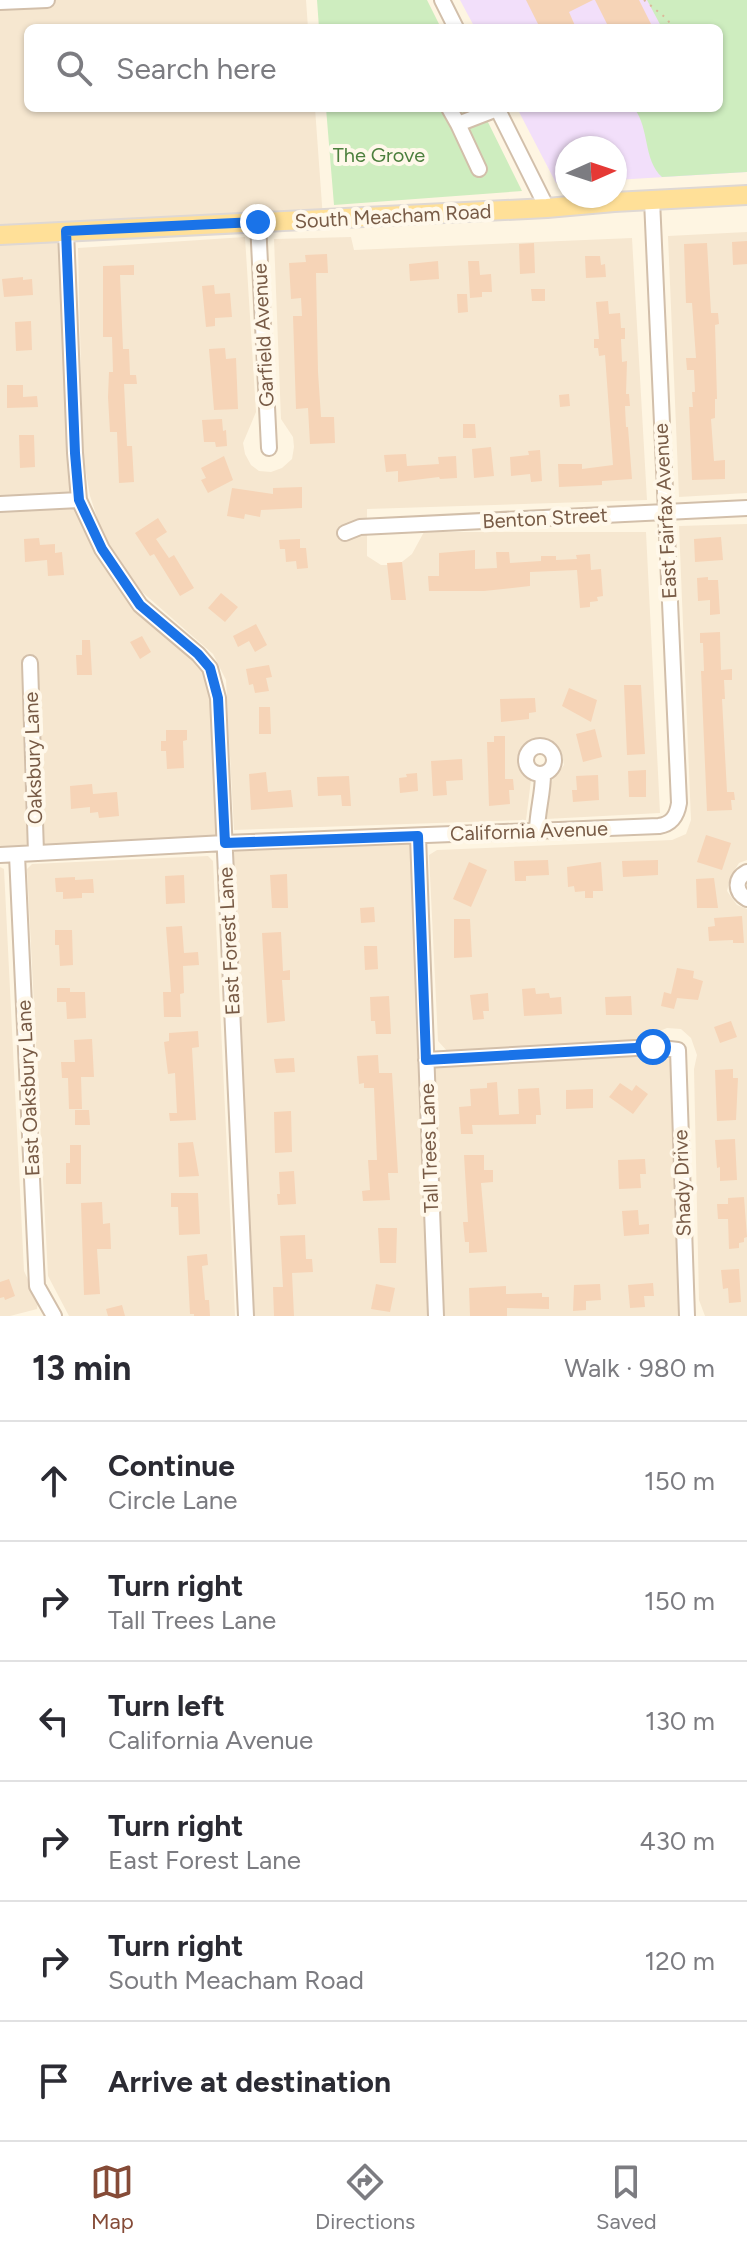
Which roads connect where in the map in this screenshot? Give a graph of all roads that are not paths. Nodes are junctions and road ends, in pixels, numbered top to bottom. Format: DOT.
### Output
graph roads {
  1 [pos="47,0"];
  2 [pos="442,0"];
  3 [pos="0,2"];
  4 [pos="454,24"];
  5 [pos="451,112"];
  6 [pos="487,112"];
  7 [pos="499,112"];
  8 [pos="458,124"];
  9 [pos="479,169"];
  10 [pos="747,195"];
  11 [pos="652,200"];
  12 [pos="547,208"];
  13 [pos="258,222"];
  14 [pos="66,231"];
  15 [pos="0,235"];
  16 [pos="269,448"];
  17 [pos="79,500"];
  18 [pos="0,504"];
  19 [pos="747,508"];
  20 [pos="665,511"];
  21 [pos="345,533"];
  22 [pos="30,663"];
  23 [pos="543,774"];
  24 [pos="672,820"];
  25 [pos="537,832"];
  26 [pos="418,836"];
  27 [pos="225,843"];
  28 [pos="36,853"];
  29 [pos="0,855"];
  30 [pos="17,855"];
  31 [pos="747,872"];
  32 [pos="747,899"];
  33 [pos="426,1060"];
  34 [pos="49,1315"];
  35 [pos="246,1316"];
  36 [pos="436,1316"];
  37 [pos="687,1316"];
  1 -- 3 [label="street"];
  2 -- 4 [label="street"];
  5 -- 8 [label="street"];
  6 -- 8 [label="street"];
  7 -- 12 [label="street"];
  8 -- 9 [label="street"];
  10 -- 11 [label="main road, South Meacham Road"];
  11 -- 12 [label="main road, South Meacham Road"];
  11 -- 20 [label="street, East Fairfax Avenue"];
  12 -- 13 [label="main road, South Meacham Road"];
  13 -- 14 [label="main road, South Meacham Road"];
  13 -- 16 [label="street, Garfield Avenue"];
  14 -- 15 [label="main road, South Meacham Road"];
  14 -- 17 [label="street, East Forest Lane"];
  17 -- 18 [label="street"];
  17 -- 27 [label="street, East Forest Lane"];
  19 -- 20 [label="street, Benton Street"];
  20 -- 21 [label="street, Benton Street"];
  20 -- 24 [label="street, East Fairfax Avenue"];
  22 -- 28 [label="street, Oaksbury Lane"];
  23 -- 25 [label="street"];
  24 -- 25 [label="street, California Avenue"];
  25 -- 26 [label="street, California Avenue"];
  26 -- 27 [label="street, California Avenue"];
  26 -- 33 [label="street, Tall Trees Lane"];
  27 -- 28 [label="street, California Avenue"];
  27 -- 35 [label="street, East Forest Lane"];
  28 -- 30 [label="street, California Avenue"];
  29 -- 30 [label="street, California Avenue"];
  30 -- 34 [label="street, East Oaksbury Lane"];
  31 -- 32 [label="street"];
  33 -- 36 [label="street, Tall Trees Lane"];
  33 -- 37 [label="street, Shady Drive"];
}
